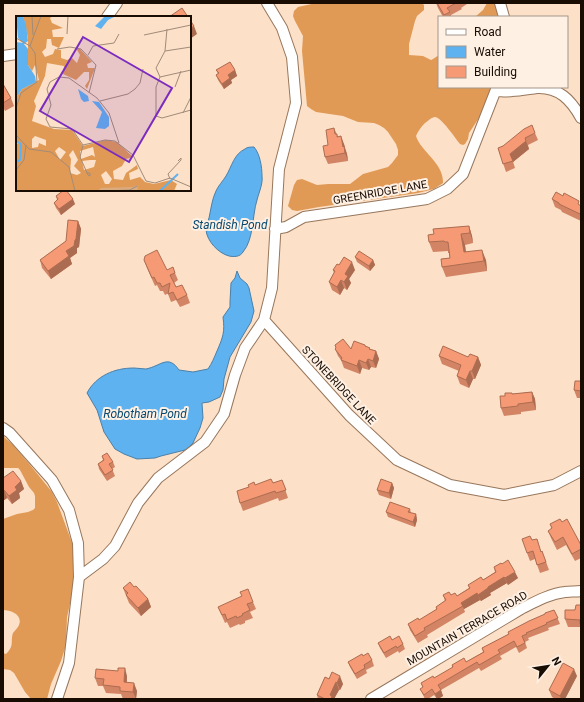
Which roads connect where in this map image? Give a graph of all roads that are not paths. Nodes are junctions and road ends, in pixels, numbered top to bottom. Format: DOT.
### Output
graph roads {
  1 [pos="117,3"];
  2 [pos="267,3"];
  3 [pos="500,3"];
  4 [pos="108,16"];
  5 [pos="504,16"];
  6 [pos="16,54"];
  7 [pos="3,56"];
  8 [pos="497,89"];
  9 [pos="581,118"];
  10 [pos="275,229"];
  11 [pos="264,320"];
  12 [pos="3,428"];
  13 [pos="581,471"];
  14 [pos="79,577"];
  15 [pos="581,592"];
  16 [pos="57,699"];
  17 [pos="371,699"];
  1 -- 4 [label="street"];
  2 -- 10 [label="street"];
  3 -- 5 [label="street"];
  6 -- 7 [label="street"];
  8 -- 9 [label="street"];
  8 -- 10 [label="street, GREENRIDGE LANE"];
  10 -- 11 [label="street"];
  11 -- 13 [label="street, STONEBRIDGE LANE"];
  11 -- 14 [label="street"];
  12 -- 14 [label="street"];
  14 -- 16 [label="street"];
  15 -- 17 [label="street, MOUNTAIN TERRACE ROAD"];
}
